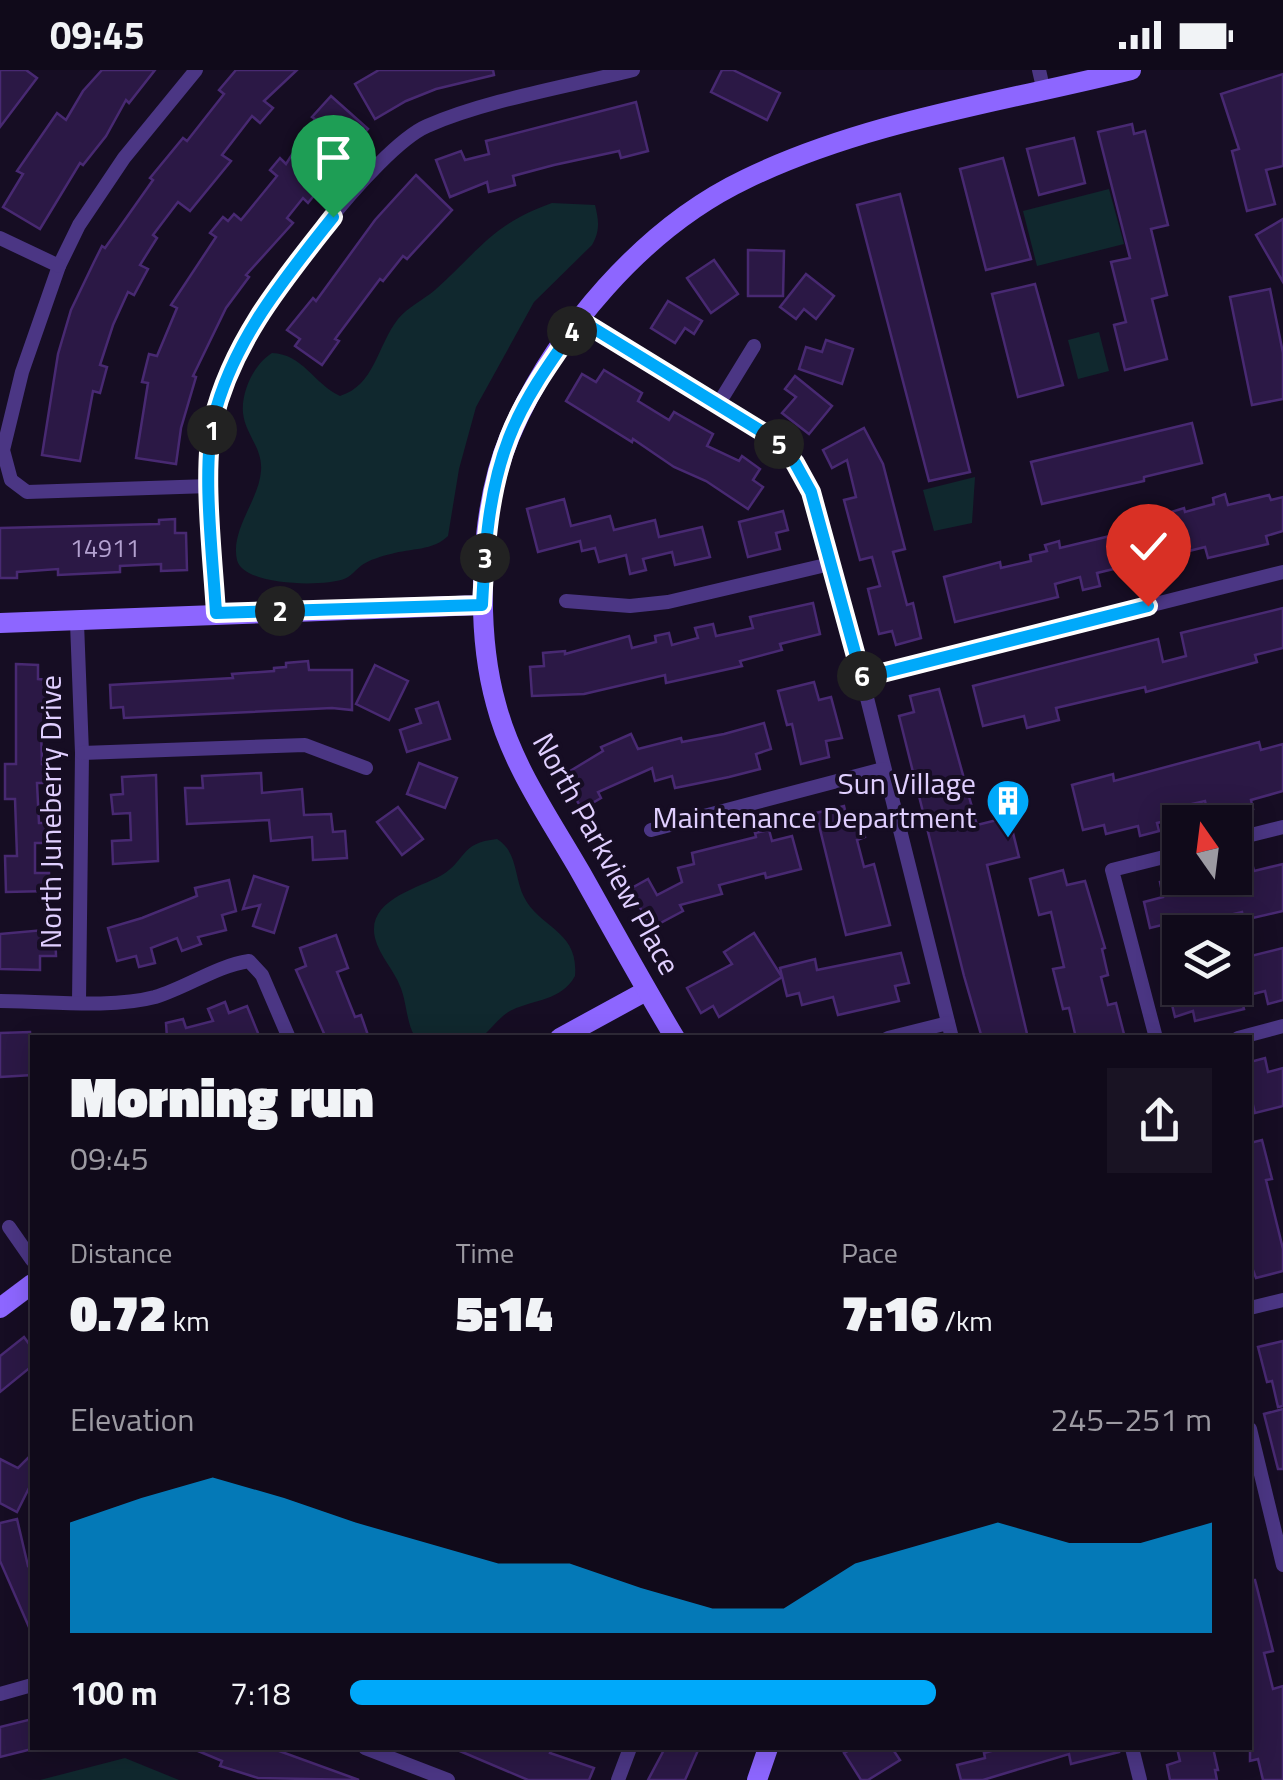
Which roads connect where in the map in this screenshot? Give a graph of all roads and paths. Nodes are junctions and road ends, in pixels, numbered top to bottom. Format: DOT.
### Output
graph roads {
  1 [pos="196,70"];
  2 [pos="633,70"];
  3 [pos="1039,70"];
  4 [pos="1132,70"];
  5 [pos="1044,92"];
  6 [pos="0,238"];
  7 [pos="58,266"];
  8 [pos="580,320"];
  9 [pos="754,346"];
  10 [pos="719,403"];
  11 [pos="6,471"];
  12 [pos="210,486"];
  13 [pos="830,564"];
  14 [pos="1283,572"];
  15 [pos="566,601"];
  16 [pos="482,605"];
  17 [pos="216,613"];
  18 [pos="77,623"];
  19 [pos="0,624"];
  20 [pos="862,678"];
  21 [pos="82,753"];
  22 [pos="366,768"];
  23 [pos="884,769"];
  24 [pos="1283,827"];
  25 [pos="651,830"];
  26 [pos="1252,835"];
  27 [pos="1162,857"];
  28 [pos="646,990"];
  29 [pos="0,1001"];
  30 [pos="79,1002"];
  31 [pos="1283,1026"];
  32 [pos="950,1030"];
  33 [pos="288,1035"];
  34 [pos="565,1035"];
  35 [pos="672,1035"];
  36 [pos="911,1035"];
  37 [pos="1155,1035"];
  38 [pos="1249,1035"];
  39 [pos="9,1227"];
  40 [pos="30,1257"];
  41 [pos="30,1286"];
  42 [pos="1283,1300"];
  43 [pos="0,1308"];
  44 [pos="1252,1308"];
  45 [pos="1252,1438"];
  46 [pos="1283,1565"];
  47 [pos="30,1686"];
  48 [pos="0,1694"];
  49 [pos="370,1750"];
  50 [pos="629,1750"];
  51 [pos="767,1750"];
  52 [pos="1132,1750"];
  53 [pos="448,1780"];
  54 [pos="618,1780"];
  55 [pos="757,1780"];
  56 [pos="1140,1780"];
  1 -- 7 [label="street"];
  2 -- 12 [label="street"];
  3 -- 5 [label="street"];
  4 -- 5 [label="street, North Parkview Place"];
  5 -- 8 [label="street, North Parkview Place"];
  6 -- 7 [label="street"];
  7 -- 11 [label="street"];
  8 -- 10 [label="street"];
  8 -- 16 [label="street, North Parkview Place"];
  9 -- 10 [label="street"];
  10 -- 13 [label="street"];
  11 -- 12 [label="street"];
  12 -- 17 [label="street"];
  13 -- 15 [label="street"];
  13 -- 20 [label="street"];
  14 -- 20 [label="street"];
  16 -- 17 [label="street"];
  16 -- 28 [label="street, North Parkview Place"];
  17 -- 18 [label="street"];
  18 -- 19 [label="street"];
  18 -- 21 [label="street, North Juneberry Drive"];
  20 -- 23 [label="street"];
  21 -- 22 [label="street"];
  21 -- 30 [label="street, North Juneberry Drive"];
  23 -- 25 [label="street"];
  23 -- 32 [label="street"];
  24 -- 26 [label="street"];
  27 -- 37 [label="street"];
  28 -- 34 [label="street"];
  28 -- 35 [label="street, North Parkview Place"];
  29 -- 30 [label="street"];
  30 -- 33 [label="street"];
  31 -- 38 [label="street"];
  32 -- 36 [label="street"];
  39 -- 40 [label="street"];
  41 -- 43 [label="street"];
  42 -- 44 [label="street"];
  45 -- 46 [label="street"];
  47 -- 48 [label="street"];
  49 -- 53 [label="street"];
  50 -- 54 [label="street"];
  51 -- 55 [label="street"];
  52 -- 56 [label="street"];
}
